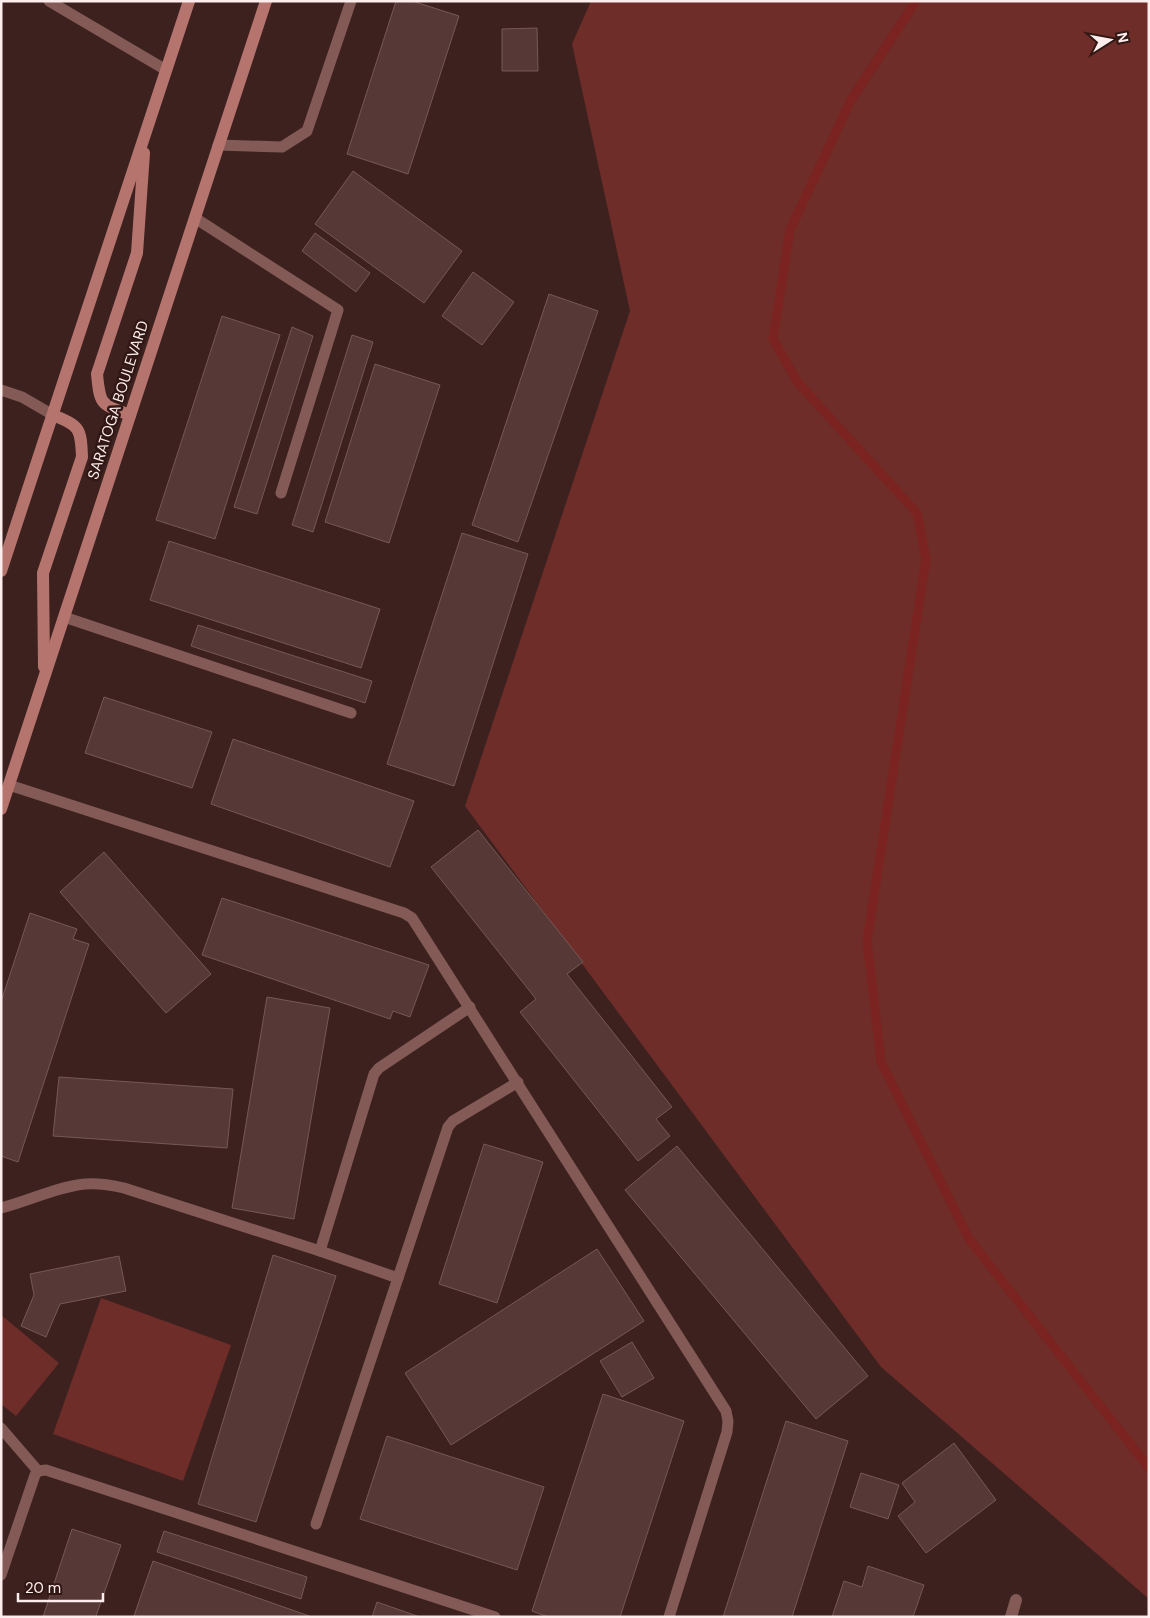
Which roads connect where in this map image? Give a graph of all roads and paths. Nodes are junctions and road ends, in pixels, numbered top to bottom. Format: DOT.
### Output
graph roads {
  1 [pos="49,1"];
  2 [pos="189,1"];
  3 [pos="266,1"];
  4 [pos="351,1"];
  5 [pos="166,70"];
  6 [pos="145,134"];
  7 [pos="218,145"];
  8 [pos="195,218"];
  9 [pos="1,390"];
  10 [pos="53,415"];
  11 [pos="130,415"];
  12 [pos="281,493"];
  13 [pos="1,571"];
  14 [pos="64,617"];
  15 [pos="44,676"];
  16 [pos="351,713"];
  17 [pos="9,785"];
  18 [pos="1,808"];
  19 [pos="470,1007"];
  20 [pos="518,1082"];
  21 [pos="1,1208"];
  22 [pos="320,1250"];
  23 [pos="398,1278"];
  24 [pos="1,1428"];
  25 [pos="38,1471"];
  26 [pos="316,1524"];
  27 [pos="1,1575"];
  28 [pos="1016,1600"];
  29 [pos="468,1613"];
  30 [pos="495,1617"];
  31 [pos="669,1617"];
  32 [pos="1011,1617"];
  1 -- 5 [label="lane"];
  2 -- 5 [label="main road"];
  3 -- 7 [label="main road, SARATOGA BOULEVARD"];
  4 -- 7 [label="lane"];
  5 -- 6 [label="main road"];
  6 -- 10 [label="main road"];
  6 -- 11 [label="main road"];
  7 -- 8 [label="main road, SARATOGA BOULEVARD"];
  8 -- 11 [label="main road, SARATOGA BOULEVARD"];
  8 -- 12 [label="lane"];
  9 -- 10 [label="lane"];
  10 -- 13 [label="main road"];
  10 -- 15 [label="main road"];
  11 -- 14 [label="main road, SARATOGA BOULEVARD"];
  14 -- 15 [label="main road, SARATOGA BOULEVARD"];
  14 -- 16 [label="lane"];
  15 -- 17 [label="main road, SARATOGA BOULEVARD"];
  17 -- 18 [label="main road, SARATOGA BOULEVARD"];
  17 -- 19 [label="lane"];
  19 -- 20 [label="lane"];
  19 -- 22 [label="lane"];
  20 -- 23 [label="lane"];
  20 -- 31 [label="lane"];
  21 -- 22 [label="lane"];
  22 -- 23 [label="lane"];
  23 -- 26 [label="lane"];
  24 -- 25 [label="lane"];
  25 -- 27 [label="lane"];
  25 -- 29 [label="lane"];
  28 -- 32 [label="street"];
  29 -- 30 [label="lane"];
}
